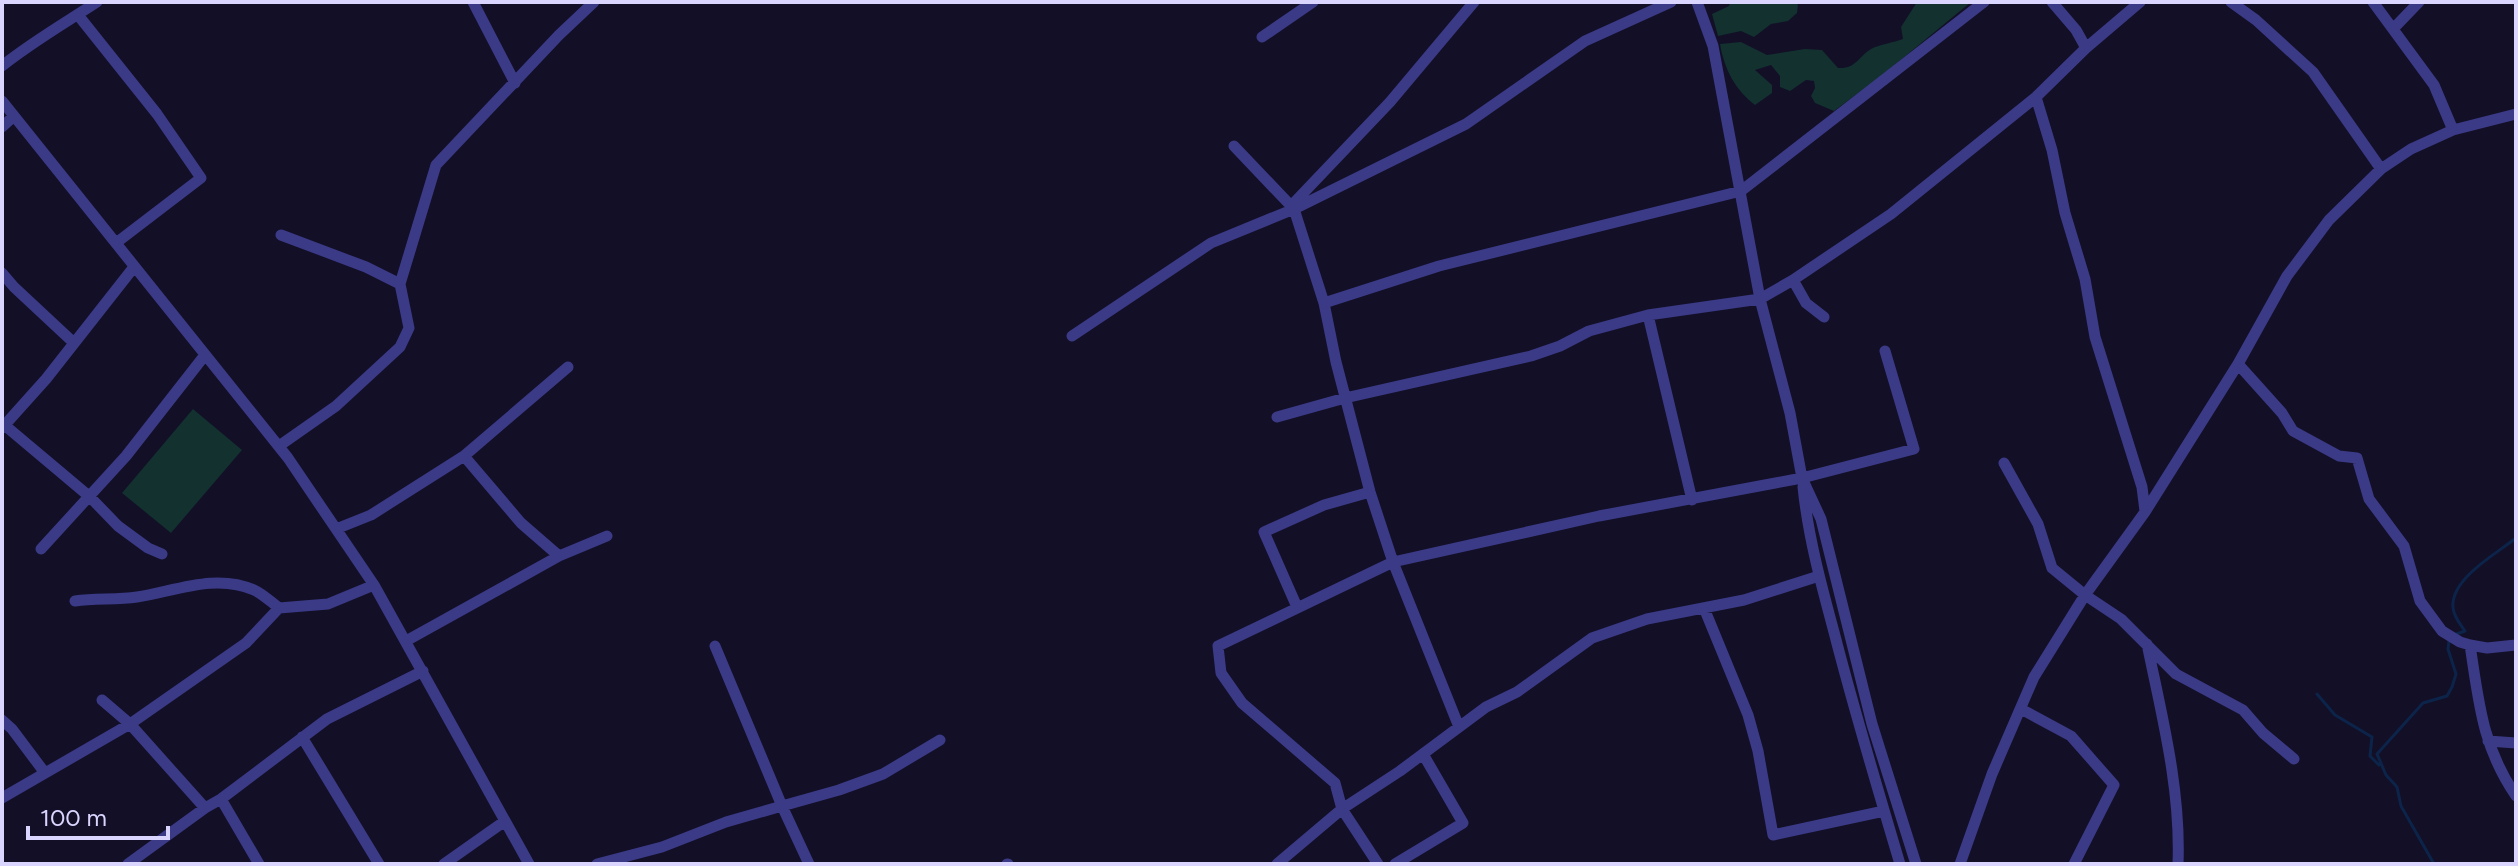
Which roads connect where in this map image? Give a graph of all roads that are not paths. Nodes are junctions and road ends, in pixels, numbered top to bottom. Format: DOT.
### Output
graph roads {
  1 [pos="97,2"];
  2 [pos="473,2"];
  3 [pos="594,2"];
  4 [pos="1313,2"];
  5 [pos="1474,2"];
  6 [pos="1671,2"];
  7 [pos="1697,2"];
  8 [pos="1984,2"];
  9 [pos="2052,2"];
  10 [pos="2140,2"];
  11 [pos="2231,2"];
  12 [pos="2373,2"];
  13 [pos="2419,2"];
  14 [pos="78,15"];
  15 [pos="2393,29"];
  16 [pos="1262,37"];
  17 [pos="2086,48"];
  18 [pos="2,66"];
  19 [pos="515,83"];
  20 [pos="2036,97"];
  21 [pos="2,101"];
  22 [pos="2516,114"];
  23 [pos="14,116"];
  24 [pos="2,127"];
  25 [pos="2453,130"];
  26 [pos="1234,146"];
  27 [pos="2381,169"];
  28 [pos="1741,191"];
  29 [pos="1292,207"];
  30 [pos="281,235"];
  31 [pos="116,243"];
  32 [pos="134,267"];
  33 [pos="2,273"];
  34 [pos="1793,280"];
  35 [pos="400,284"];
  36 [pos="1760,299"];
  37 [pos="1324,303"];
  38 [pos="1648,315"];
  39 [pos="1824,317"];
  40 [pos="1072,336"];
  41 [pos="74,343"];
  42 [pos="1885,351"];
  43 [pos="205,355"];
  44 [pos="2238,364"];
  45 [pos="568,367"];
  46 [pos="1345,398"];
  47 [pos="1277,417"];
  48 [pos="3,426"];
  49 [pos="279,446"];
  50 [pos="464,456"];
  51 [pos="2004,463"];
  52 [pos="1802,478"];
  53 [pos="1370,492"];
  54 [pos="90,497"];
  55 [pos="1692,500"];
  56 [pos="2145,512"];
  57 [pos="336,529"];
  58 [pos="607,536"];
  59 [pos="41,549"];
  60 [pos="162,554"];
  61 [pos="559,556"];
  62 [pos="1393,562"];
  63 [pos="1819,576"];
  64 [pos="374,585"];
  65 [pos="2085,595"];
  66 [pos="75,601"];
  67 [pos="1297,607"];
  68 [pos="279,608"];
  69 [pos="1704,608"];
  70 [pos="406,641"];
  71 [pos="2147,644"];
  72 [pos="2470,645"];
  73 [pos="2516,645"];
  74 [pos="715,646"];
  75 [pos="423,671"];
  76 [pos="102,700"];
  77 [pos="2021,709"];
  78 [pos="2,720"];
  79 [pos="130,724"];
  80 [pos="1459,727"];
  81 [pos="302,737"];
  82 [pos="940,740"];
  83 [pos="2488,741"];
  84 [pos="2516,743"];
  85 [pos="1423,754"];
  86 [pos="2294,759"];
  87 [pos="45,773"];
  88 [pos="2516,796"];
  89 [pos="2,798"];
  90 [pos="221,799"];
  91 [pos="782,806"];
  92 [pos="205,808"];
  93 [pos="1342,809"];
  94 [pos="1884,811"];
  95 [pos="505,821"];
  96 [pos="128,864"];
  97 [pos="259,864"];
  98 [pos="379,864"];
  99 [pos="444,864"];
  100 [pos="529,864"];
  101 [pos="597,864"];
  102 [pos="809,864"];
  103 [pos="1277,864"];
  104 [pos="1378,864"];
  105 [pos="1395,864"];
  106 [pos="1900,864"];
  107 [pos="1916,864"];
  108 [pos="1960,864"];
  109 [pos="2074,864"];
  110 [pos="2178,864"];
  1 -- 14 [label="street"];
  2 -- 19 [label="street"];
  3 -- 19 [label="street"];
  4 -- 16 [label="street"];
  5 -- 29 [label="street"];
  6 -- 29 [label="street"];
  7 -- 28 [label="street"];
  8 -- 28 [label="street"];
  9 -- 17 [label="street"];
  10 -- 17 [label="street"];
  11 -- 27 [label="street"];
  12 -- 15 [label="street"];
  13 -- 15 [label="street"];
  14 -- 18 [label="street"];
  14 -- 31 [label="street"];
  15 -- 25 [label="street"];
  17 -- 20 [label="street"];
  19 -- 35 [label="street"];
  20 -- 34 [label="street"];
  20 -- 56 [label="street"];
  21 -- 23 [label="street"];
  22 -- 25 [label="street"];
  23 -- 24 [label="street"];
  23 -- 31 [label="street"];
  25 -- 27 [label="street"];
  26 -- 29 [label="street"];
  27 -- 44 [label="street"];
  28 -- 36 [label="street"];
  28 -- 37 [label="street"];
  29 -- 37 [label="street"];
  29 -- 40 [label="street"];
  30 -- 35 [label="street"];
  31 -- 32 [label="street"];
  32 -- 41 [label="street"];
  32 -- 43 [label="street"];
  33 -- 41 [label="street"];
  34 -- 36 [label="street"];
  34 -- 39 [label="street"];
  35 -- 49 [label="street"];
  36 -- 38 [label="street"];
  36 -- 52 [label="street"];
  37 -- 46 [label="street"];
  38 -- 46 [label="street"];
  38 -- 55 [label="street"];
  41 -- 48 [label="street"];
  42 -- 52 [label="street"];
  43 -- 49 [label="street"];
  43 -- 54 [label="street"];
  44 -- 56 [label="street"];
  44 -- 72 [label="street"];
  45 -- 50 [label="street"];
  46 -- 47 [label="street"];
  46 -- 53 [label="street"];
  48 -- 54 [label="street"];
  49 -- 57 [label="street"];
  50 -- 57 [label="street"];
  50 -- 61 [label="street"];
  51 -- 65 [label="street"];
  52 -- 55 [label="street"];
  52 -- 63 [label="street"];
  52 -- 107 [label="street"];
  53 -- 62 [label="street"];
  53 -- 67 [label="street"];
  54 -- 59 [label="street"];
  54 -- 60 [label="street"];
  55 -- 62 [label="street"];
  56 -- 65 [label="street"];
  57 -- 64 [label="street"];
  58 -- 61 [label="street"];
  61 -- 70 [label="street"];
  62 -- 67 [label="street"];
  62 -- 80 [label="street"];
  63 -- 69 [label="street"];
  63 -- 94 [label="street"];
  64 -- 68 [label="street"];
  64 -- 70 [label="street"];
  65 -- 71 [label="street"];
  65 -- 77 [label="street"];
  66 -- 68 [label="street"];
  67 -- 93 [label="street"];
  68 -- 79 [label="street"];
  69 -- 80 [label="street"];
  69 -- 94 [label="street"];
  70 -- 75 [label="street"];
  71 -- 86 [label="street"];
  71 -- 110 [label="street"];
  72 -- 73 [label="street"];
  72 -- 83 [label="street"];
  74 -- 91 [label="street"];
  75 -- 81 [label="street"];
  75 -- 95 [label="street"];
  76 -- 79 [label="street"];
  77 -- 108 [label="street"];
  77 -- 109 [label="street"];
  78 -- 87 [label="street"];
  79 -- 87 [label="street"];
  79 -- 92 [label="street"];
  80 -- 85 [label="street"];
  81 -- 90 [label="street"];
  81 -- 98 [label="street"];
  82 -- 91 [label="street"];
  83 -- 84 [label="street"];
  83 -- 88 [label="street"];
  85 -- 93 [label="street"];
  85 -- 105 [label="street"];
  87 -- 89 [label="street"];
  90 -- 92 [label="street"];
  90 -- 97 [label="street"];
  91 -- 101 [label="street"];
  91 -- 102 [label="street"];
  92 -- 96 [label="street"];
  93 -- 103 [label="street"];
  93 -- 104 [label="street"];
  94 -- 106 [label="street"];
  95 -- 99 [label="street"];
  95 -- 100 [label="street"];
}
